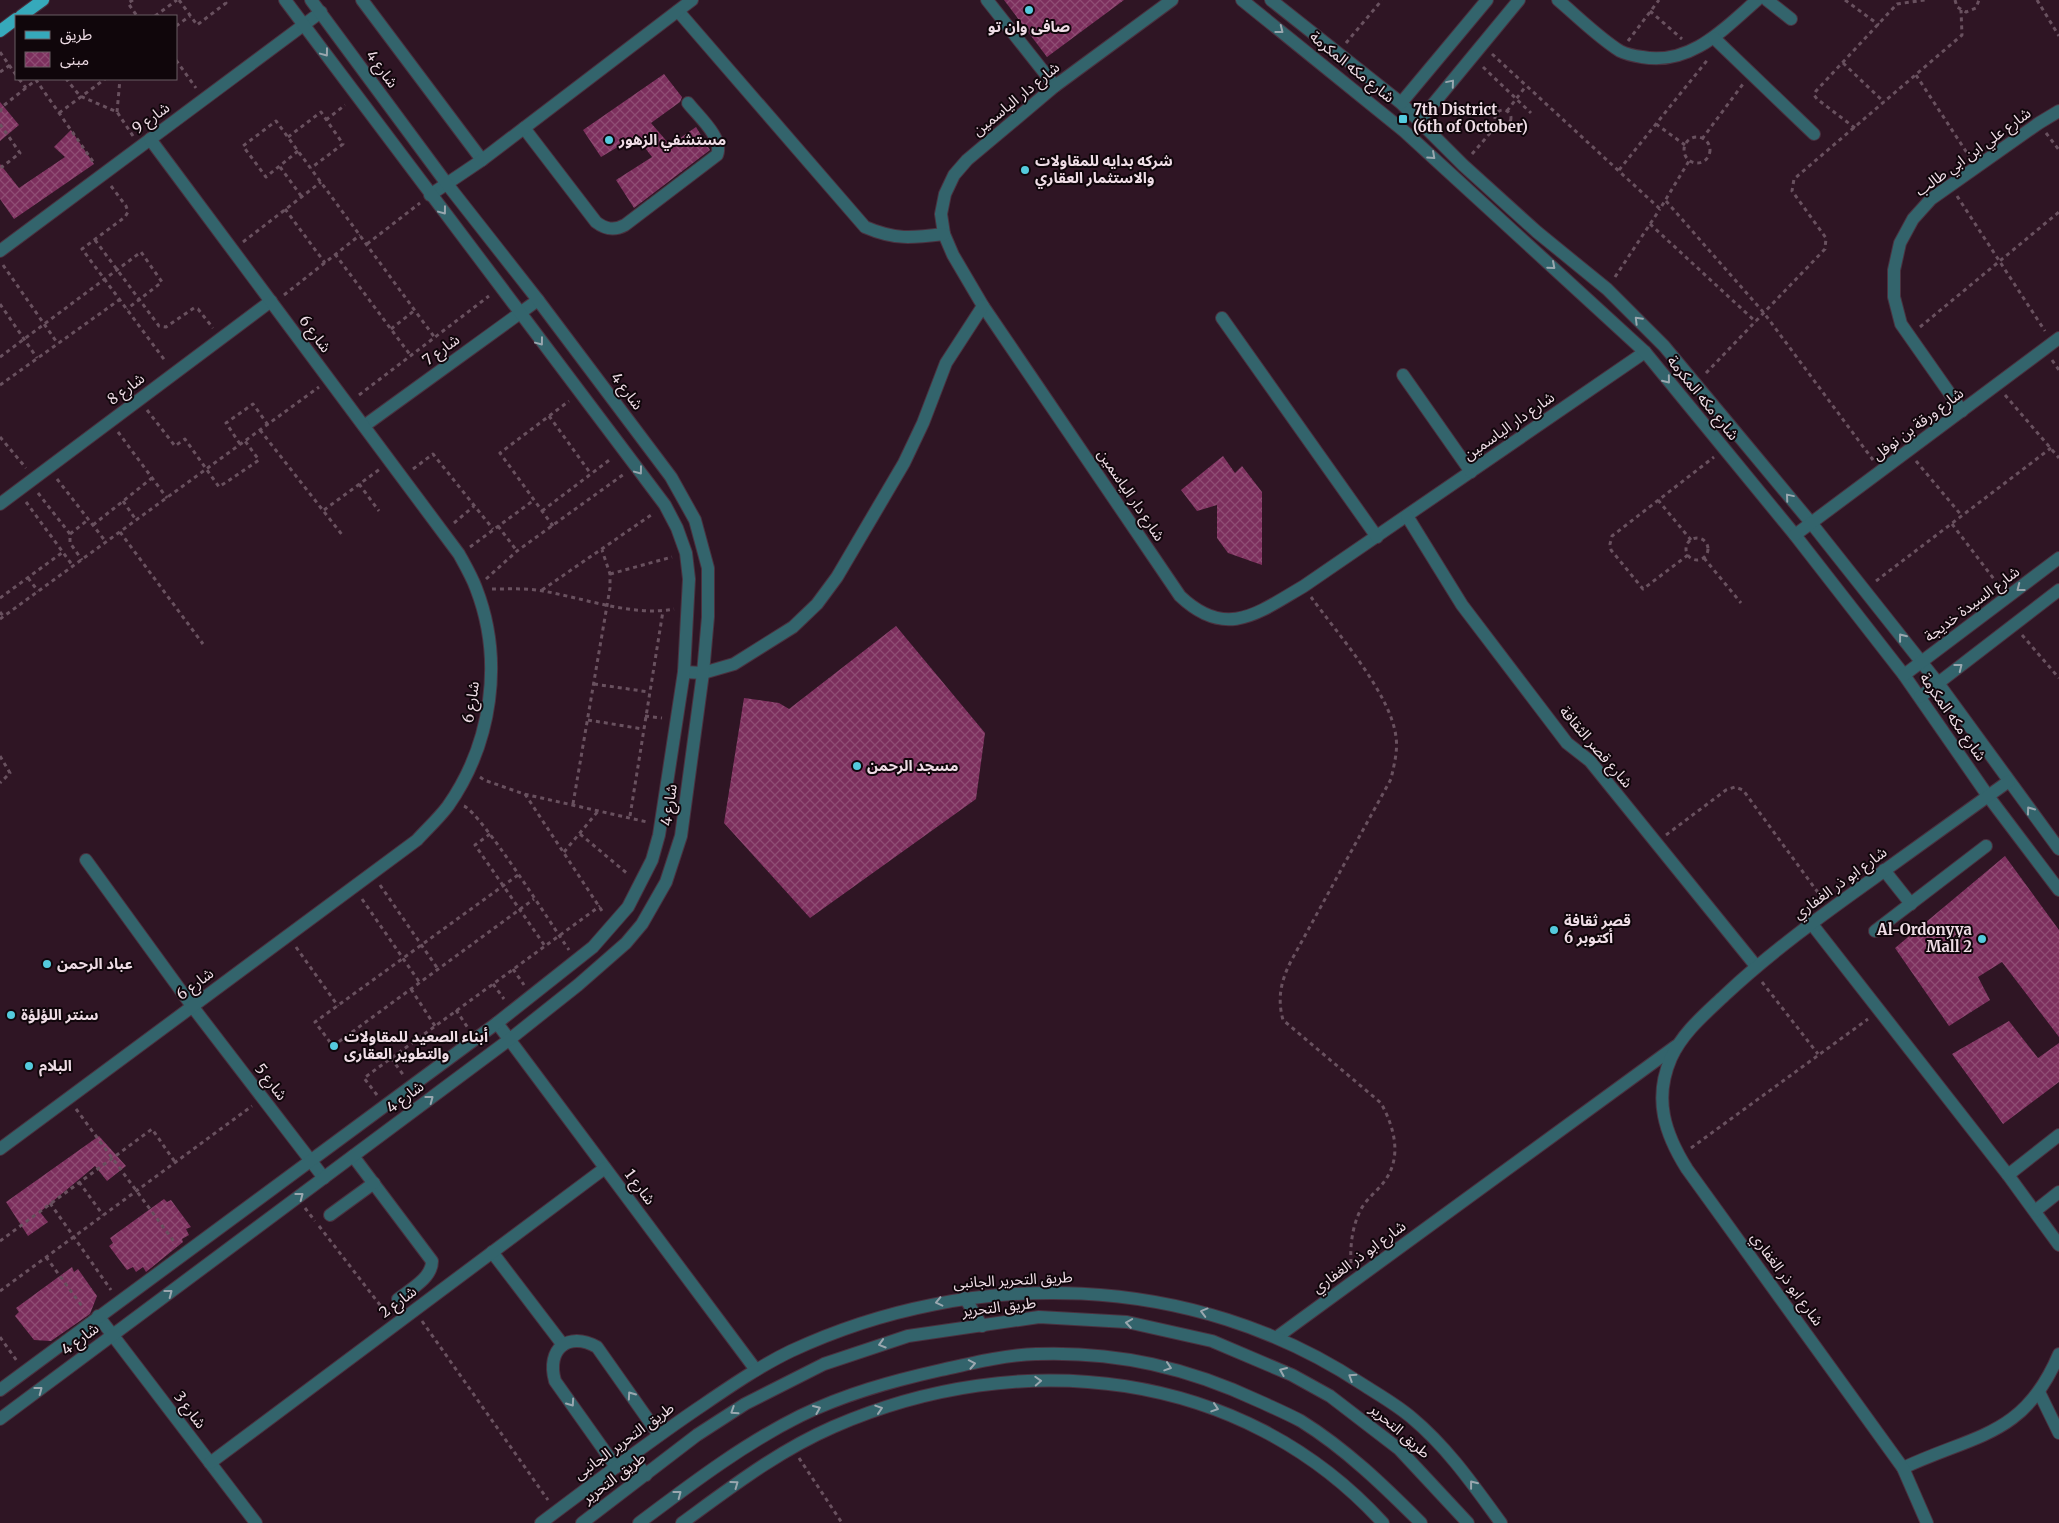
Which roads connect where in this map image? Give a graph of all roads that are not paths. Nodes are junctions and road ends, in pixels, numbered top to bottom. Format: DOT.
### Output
graph roads {
  1 [pos="43,0"];
  2 [pos="285,0"];
  3 [pos="312,0"];
  4 [pos="362,0"];
  5 [pos="692,0"];
  6 [pos="986,0"];
  7 [pos="1172,0"];
  8 [pos="1242,0"];
  9 [pos="1271,0"];
  10 [pos="1487,0"];
  11 [pos="1519,0"];
  12 [pos="1558,0"];
  13 [pos="1757,0"];
  14 [pos="1767,0"];
  15 [pos="678,11"];
  16 [pos="320,12"];
  17 [pos="21,15"];
  18 [pos="1791,19"];
  19 [pos="15,20"];
  20 [pos="304,25"];
  21 [pos="0,31"];
  22 [pos="1717,41"];
  23 [pos="1055,86"];
  24 [pos="688,103"];
  25 [pos="1401,103"];
  26 [pos="2059,111"];
  27 [pos="1420,120"];
  28 [pos="524,128"];
  29 [pos="1814,134"];
  30 [pos="145,143"];
  31 [pos="482,160"];
  32 [pos="447,184"];
  33 [pos="430,195"];
  34 [pos="944,234"];
  35 [pos="0,250"];
  36 [pos="538,300"];
  37 [pos="272,302"];
  38 [pos="983,306"];
  39 [pos="519,314"];
  40 [pos="1222,318"];
  41 [pos="2056,340"];
  42 [pos="1645,352"];
  43 [pos="1403,375"];
  44 [pos="1962,411"];
  45 [pos="364,426"];
  46 [pos="1471,472"];
  47 [pos="0,504"];
  48 [pos="1407,516"];
  49 [pos="1812,524"];
  50 [pos="1795,535"];
  51 [pos="1377,537"];
  52 [pos="2059,558"];
  53 [pos="2059,590"];
  54 [pos="1921,662"];
  55 [pos="684,672"];
  56 [pos="703,673"];
  57 [pos="1904,675"];
  58 [pos="1938,683"];
  59 [pos="1920,697"];
  60 [pos="2009,781"];
  61 [pos="1988,796"];
  62 [pos="1986,846"];
  63 [pos="2059,849"];
  64 [pos="86,860"];
  65 [pos="1884,870"];
  66 [pos="2059,890"];
  67 [pos="1911,904"];
  68 [pos="1811,923"];
  69 [pos="1875,931"];
  70 [pos="1754,967"];
  71 [pos="192,1006"];
  72 [pos="497,1023"];
  73 [pos="510,1039"];
  74 [pos="1678,1044"];
  75 [pos="2059,1135"];
  76 [pos="0,1149"];
  77 [pos="353,1156"];
  78 [pos="310,1160"];
  79 [pos="605,1168"];
  80 [pos="2008,1175"];
  81 [pos="324,1178"];
  82 [pos="374,1183"];
  83 [pos="2059,1192"];
  84 [pos="2035,1211"];
  85 [pos="330,1215"];
  86 [pos="2059,1245"];
  87 [pos="492,1252"];
  88 [pos="398,1298"];
  89 [pos="965,1298"];
  90 [pos="95,1318"];
  91 [pos="982,1326"];
  92 [pos="112,1335"];
  93 [pos="1277,1337"];
  94 [pos="563,1345"];
  95 [pos="2059,1354"];
  96 [pos="756,1370"];
  97 [pos="0,1390"];
  98 [pos="2039,1392"];
  99 [pos="0,1419"];
  100 [pos="2059,1433"];
  101 [pos="658,1435"];
  102 [pos="631,1456"];
  103 [pos="210,1463"];
  104 [pos="616,1467"];
  105 [pos="1904,1468"];
  106 [pos="646,1475"];
  107 [pos="256,1523"];
  108 [pos="541,1523"];
  109 [pos="582,1523"];
  110 [pos="639,1523"];
  111 [pos="682,1523"];
  112 [pos="1384,1523"];
  113 [pos="1421,1523"];
  114 [pos="1468,1523"];
  115 [pos="1502,1523"];
  116 [pos="1927,1523"];
  1 -- 17 [label="main road"];
  2 -- 20 [label="street, شارع 4"];
  3 -- 16 [label="street, شارع 4"];
  4 -- 31 [label="street"];
  5 -- 15 [label="street"];
  6 -- 23 [label="street"];
  7 -- 23 [label="street, شارع دار الياسمين"];
  8 -- 42 [label="street, شارع مكه المكرمة, one-way"];
  9 -- 25 [label="street, شارع مكه المكرمة"];
  10 -- 25 [label="street"];
  27 -- 11 [label="street, one-way"];
  12 -- 22 [label="street"];
  13 -- 22 [label="street"];
  14 -- 18 [label="street"];
  15 -- 28 [label="street"];
  15 -- 34 [label="street"];
  16 -- 20 [label="street, شارع 9"];
  16 -- 32 [label="street, شارع 4"];
  19 -- 21 [label="main road"];
  20 -- 30 [label="street, شارع 9"];
  20 -- 33 [label="street, شارع 4, one-way"];
  22 -- 29 [label="street"];
  23 -- 34 [label="street, شارع دار الياسمين"];
  24 -- 28 [label="street"];
  25 -- 27 [label="street, شارع مكه المكرمة"];
  26 -- 44 [label="street, شارع علي ابن ابي طالب"];
  49 -- 27 [label="street, شارع مكه المكرمة, one-way"];
  28 -- 31 [label="street"];
  30 -- 35 [label="street, شارع 9"];
  30 -- 37 [label="street, شارع 6"];
  31 -- 32 [label="street"];
  32 -- 33 [label="street"];
  32 -- 36 [label="street, شارع 4"];
  33 -- 39 [label="street, شارع 4, one-way"];
  34 -- 38 [label="street, شارع دار الياسمين"];
  36 -- 39 [label="street, شارع 7"];
  36 -- 56 [label="street, شارع 4"];
  37 -- 45 [label="street, شارع 6"];
  37 -- 47 [label="street, شارع 8"];
  38 -- 51 [label="street, شارع دار الياسمين"];
  38 -- 56 [label="street"];
  39 -- 45 [label="street, شارع 7"];
  39 -- 55 [label="street, شارع 4, one-way"];
  40 -- 51 [label="street"];
  41 -- 44 [label="street, شارع ورقة بن نوفل"];
  42 -- 46 [label="street, شارع دار الياسمين"];
  42 -- 50 [label="street, شارع مكه المكرمة, one-way"];
  43 -- 46 [label="street"];
  44 -- 49 [label="street, شارع ورقة بن نوفل"];
  45 -- 71 [label="street, شارع 6"];
  46 -- 48 [label="street, شارع دار الياسمين"];
  48 -- 51 [label="street, شارع دار الياسمين"];
  48 -- 70 [label="street, شارع قصر الثقافة"];
  49 -- 50 [label="street, شارع ورقة بن نوفل"];
  54 -- 49 [label="street, شارع مكه المكرمة, one-way"];
  50 -- 57 [label="street, شارع مكه المكرمة"];
  52 -- 54 [label="street, شارع السيدة خديجة, one-way"];
  58 -- 53 [label="street, one-way"];
  54 -- 57 [label="street, شارع السيدة خديجة"];
  54 -- 58 [label="street, شارع مكه المكرمة"];
  55 -- 56 [label="street"];
  55 -- 72 [label="street, شارع 4"];
  56 -- 73 [label="street, شارع 4"];
  57 -- 59 [label="street, شارع مكه المكرمة"];
  58 -- 59 [label="street"];
  58 -- 60 [label="street, شارع مكه المكرمة"];
  59 -- 61 [label="street, شارع مكه المكرمة"];
  60 -- 61 [label="street, شارع ابو ذر الغفاري"];
  63 -- 60 [label="street, شارع مكه المكرمة, one-way"];
  61 -- 65 [label="street, شارع ابو ذر الغفاري"];
  61 -- 66 [label="street, شارع مكه المكرمة"];
  62 -- 67 [label="street"];
  64 -- 71 [label="street, شارع 5"];
  65 -- 67 [label="street"];
  65 -- 68 [label="street, شارع ابو ذر الغفاري"];
  67 -- 69 [label="street"];
  68 -- 70 [label="street, شارع ابو ذر الغفاري"];
  68 -- 80 [label="street"];
  70 -- 74 [label="street, شارع ابو ذر الغفاري"];
  71 -- 76 [label="street, شارع 6"];
  71 -- 78 [label="street, شارع 5"];
  72 -- 73 [label="street, شارع 1"];
  72 -- 78 [label="street, شارع 4"];
  77 -- 73 [label="street, شارع 4, one-way"];
  73 -- 79 [label="street, شارع 1"];
  74 -- 93 [label="street, شارع ابو ذر الغفاري"];
  74 -- 105 [label="street, شارع ابو ذر الغفاري"];
  75 -- 80 [label="street"];
  77 -- 81 [label="street, شارع 4"];
  77 -- 82 [label="street"];
  78 -- 81 [label="street, شارع 5"];
  78 -- 90 [label="street, شارع 4"];
  79 -- 87 [label="street, شارع 2"];
  79 -- 96 [label="street, شارع 1"];
  80 -- 84 [label="street"];
  92 -- 81 [label="street, شارع 4, one-way"];
  82 -- 85 [label="street"];
  82 -- 88 [label="street"];
  83 -- 84 [label="street"];
  84 -- 86 [label="street"];
  87 -- 94 [label="street"];
  87 -- 103 [label="street, شارع 2"];
  89 -- 91 [label="street"];
  93 -- 89 [label="street, طريق التحرير الجانبى, one-way"];
  89 -- 96 [label="street, طريق التحرير الجانبى, one-way"];
  90 -- 92 [label="street, شارع 3"];
  90 -- 97 [label="street, شارع 4"];
  91 -- 106 [label="street, طريق التحرير, one-way"];
  114 -- 91 [label="street, طريق التحرير, one-way"];
  99 -- 92 [label="street, شارع 4, one-way"];
  92 -- 103 [label="street, شارع 3"];
  115 -- 93 [label="street, طريق التحرير الجانبى, one-way"];
  101 -- 94 [label="street, one-way"];
  94 -- 104 [label="street, one-way"];
  95 -- 98 [label="street"];
  96 -- 101 [label="street, طريق التحرير الجانبى"];
  98 -- 100 [label="street"];
  98 -- 105 [label="street"];
  101 -- 102 [label="street, طريق التحرير الجانبى"];
  102 -- 104 [label="street, طريق التحرير الجانبى"];
  102 -- 106 [label="street"];
  103 -- 107 [label="street, شارع 3"];
  104 -- 108 [label="street, طريق التحرير الجانبى"];
  105 -- 116 [label="street, شارع ابو ذر الغفاري"];
  106 -- 109 [label="street, طريق التحرير"];
  110 -- 113 [label="street, one-way"];
  111 -- 112 [label="street, one-way"];
}
